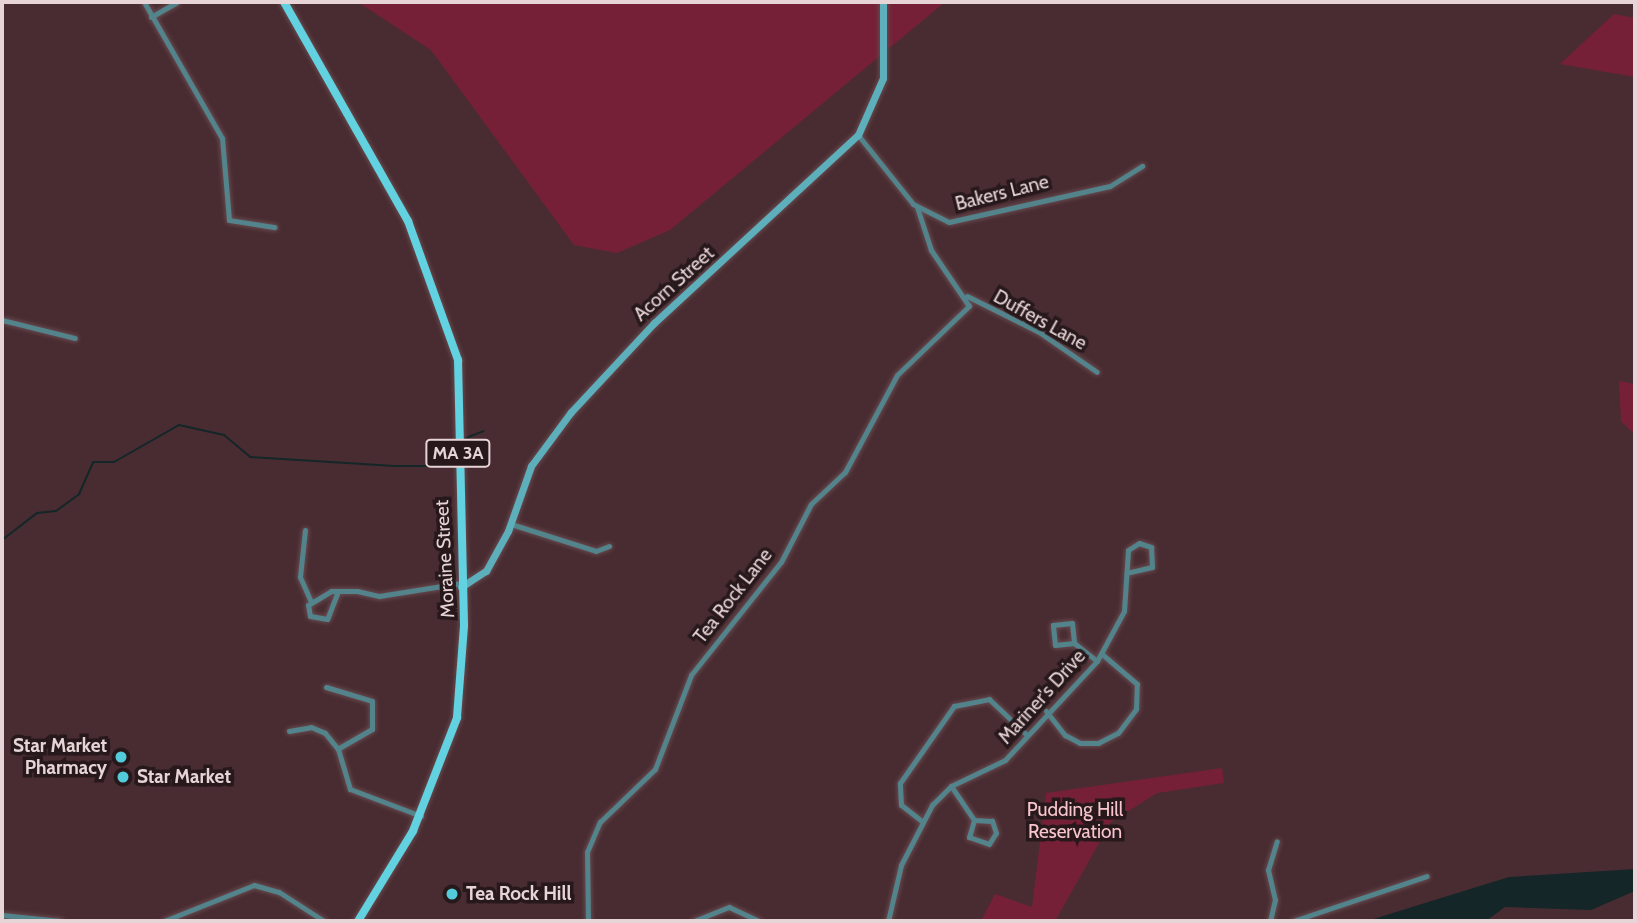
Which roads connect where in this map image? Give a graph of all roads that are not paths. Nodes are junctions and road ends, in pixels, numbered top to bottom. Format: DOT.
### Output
graph roads {
  1 [pos="144,2"];
  2 [pos="177,2"];
  3 [pos="285,2"];
  4 [pos="883,2"];
  5 [pos="151,17"];
  6 [pos="858,135"];
  7 [pos="1142,166"];
  8 [pos="916,207"];
  9 [pos="274,227"];
  10 [pos="967,296"];
  11 [pos="2,320"];
  12 [pos="75,338"];
  13 [pos="1097,372"];
  14 [pos="511,524"];
  15 [pos="304,530"];
  16 [pos="609,546"];
  17 [pos="1127,573"];
  18 [pos="461,585"];
  19 [pos="338,591"];
  20 [pos="311,603"];
  21 [pos="1074,643"];
  22 [pos="1102,654"];
  23 [pos="1097,661"];
  24 [pos="326,687"];
  25 [pos="1046,711"];
  26 [pos="289,731"];
  27 [pos="1027,735"];
  28 [pos="338,749"];
  29 [pos="951,786"];
  30 [pos="421,816"];
  31 [pos="974,820"];
  32 [pos="923,822"];
  33 [pos="1277,841"];
  34 [pos="1427,876"];
  35 [pos="2,915"];
  36 [pos="38,920"];
  37 [pos="61,921"];
  38 [pos="164,921"];
  39 [pos="324,921"];
  40 [pos="358,921"];
  41 [pos="589,921"];
  42 [pos="694,921"];
  43 [pos="759,921"];
  44 [pos="888,921"];
  45 [pos="1270,921"];
  46 [pos="1293,921"];
  1 -- 5 [label="street"];
  2 -- 5 [label="street"];
  3 -- 18 [label="main road, Moraine Street / MA 3A"];
  4 -- 6 [label="main road, Acorn Street"];
  5 -- 9 [label="street"];
  6 -- 8 [label="street, Bakers Lane"];
  6 -- 14 [label="main road, Acorn Street"];
  7 -- 8 [label="street, Bakers Lane"];
  8 -- 10 [label="street"];
  10 -- 13 [label="street, Duffers Lane"];
  10 -- 41 [label="street, Tea Rock Lane"];
  11 -- 12 [label="street"];
  14 -- 16 [label="street"];
  14 -- 18 [label="main road, Acorn Street"];
  15 -- 20 [label="street"];
  17 -- 17 [label="street, Mariner's Drive"];
  17 -- 22 [label="street, Mariner's Drive"];
  18 -- 19 [label="street"];
  18 -- 30 [label="main road, Moraine Street / MA 3A"];
  19 -- 20 [label="street"];
  19 -- 20 [label="street"];
  21 -- 21 [label="street"];
  21 -- 23 [label="street"];
  22 -- 23 [label="street, Mariner's Drive"];
  22 -- 25 [label="street"];
  23 -- 25 [label="street, Mariner's Drive"];
  24 -- 28 [label="street"];
  25 -- 27 [label="street, Mariner's Drive"];
  26 -- 28 [label="street"];
  27 -- 29 [label="street, Mariner's Drive"];
  27 -- 32 [label="street"];
  28 -- 30 [label="street"];
  29 -- 31 [label="street"];
  29 -- 32 [label="street, Mariner's Drive"];
  30 -- 40 [label="main road, Moraine Street / MA 3A"];
  31 -- 31 [label="street"];
  32 -- 44 [label="street, Mariner's Drive"];
  33 -- 45 [label="street"];
  34 -- 46 [label="street"];
  35 -- 36 [label="street"];
  36 -- 37 [label="street"];
  38 -- 39 [label="street"];
  42 -- 43 [label="street"];
}
